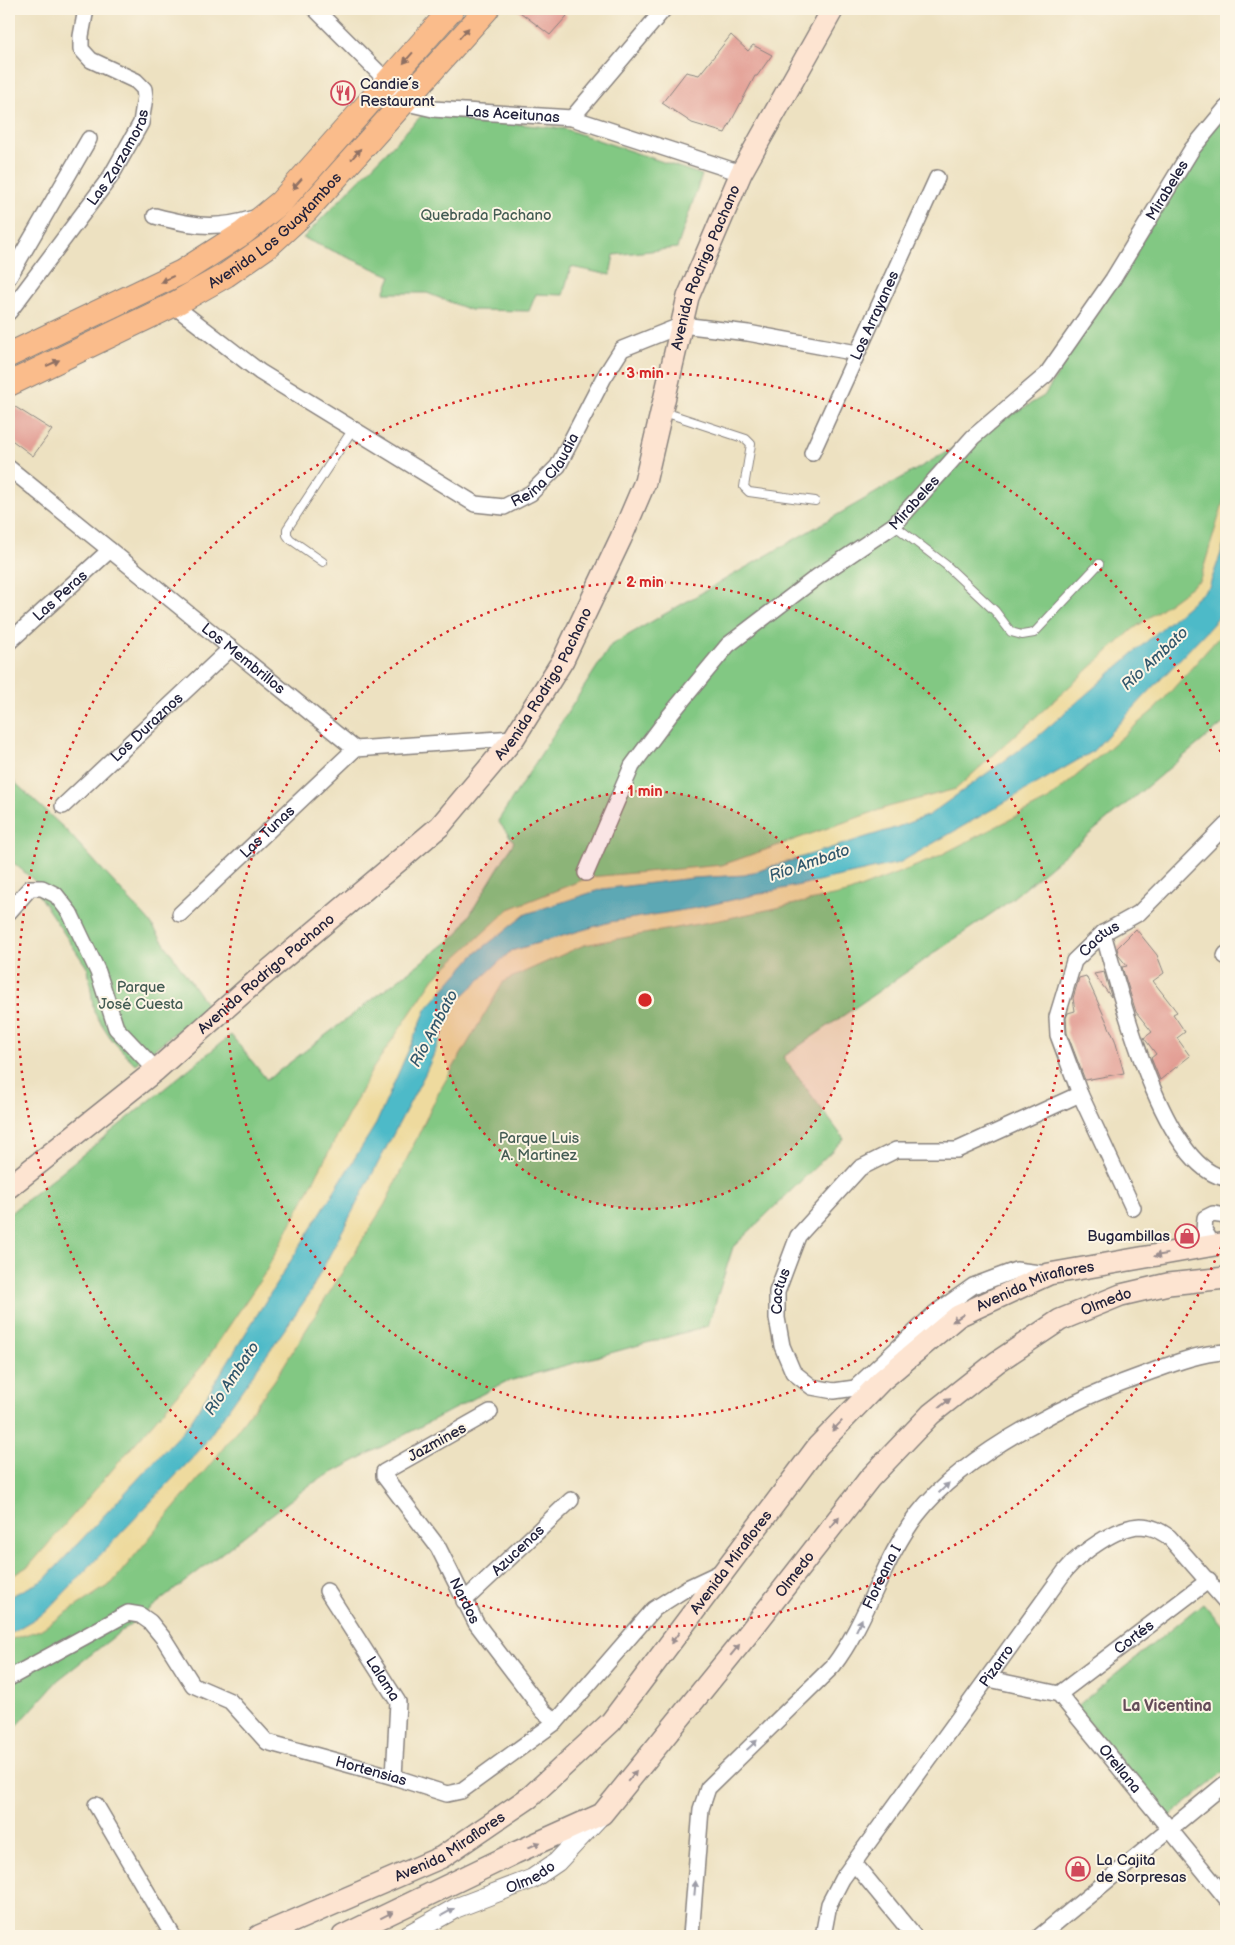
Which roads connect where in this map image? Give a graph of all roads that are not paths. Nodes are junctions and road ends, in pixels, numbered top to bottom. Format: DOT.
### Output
graph roads {
  1 [pos="86,9"];
  2 [pos="315,9"];
  3 [pos="452,9"];
  4 [pos="487,9"];
  5 [pos="664,9"];
  6 [pos="832,9"];
  7 [pos="388,82"];
  8 [pos="402,102"];
  9 [pos="1226,108"];
  10 [pos="572,118"];
  11 [pos="88,139"];
  12 [pos="741,173"];
  13 [pos="937,178"];
  14 [pos="265,215"];
  15 [pos="155,216"];
  16 [pos="9,277"];
  17 [pos="14,292"];
  18 [pos="173,305"];
  19 [pos="9,312"];
  20 [pos="682,325"];
  21 [pos="857,353"];
  22 [pos="9,355"];
  23 [pos="9,384"];
  24 [pos="662,412"];
  25 [pos="353,429"];
  26 [pos="812,453"];
  27 [pos="9,468"];
  28 [pos="815,501"];
  29 [pos="894,525"];
  30 [pos="110,550"];
  31 [pos="323,562"];
  32 [pos="1099,564"];
  33 [pos="9,642"];
  34 [pos="230,648"];
  35 [pos="514,738"];
  36 [pos="355,749"];
  37 [pos="63,806"];
  38 [pos="1226,825"];
  39 [pos="586,873"];
  40 [pos="9,912"];
  41 [pos="180,914"];
  42 [pos="1103,933"];
  43 [pos="156,1070"];
  44 [pos="1080,1094"];
  45 [pos="1226,1178"];
  46 [pos="9,1187"];
  47 [pos="1133,1208"];
  48 [pos="1226,1216"];
  49 [pos="1220,1244"];
  50 [pos="1049,1274"];
  51 [pos="1226,1278"];
  52 [pos="1226,1352"];
  53 [pos="490,1412"];
  54 [pos="384,1472"];
  55 [pos="571,1500"];
  56 [pos="724,1571"];
  57 [pos="1209,1580"];
  58 [pos="327,1591"];
  59 [pos="464,1602"];
  60 [pos="1226,1602"];
  61 [pos="9,1678"];
  62 [pos="989,1679"];
  63 [pos="1059,1694"];
  64 [pos="556,1722"];
  65 [pos="394,1777"];
  66 [pos="1226,1783"];
  67 [pos="96,1805"];
  68 [pos="602,1814"];
  69 [pos="1168,1829"];
  70 [pos="854,1863"];
  71 [pos="1226,1898"];
  72 [pos="173,1936"];
  73 [pos="259,1936"];
  74 [pos="343,1936"];
  75 [pos="406,1936"];
  76 [pos="691,1936"];
  77 [pos="823,1936"];
  78 [pos="914,1936"];
  79 [pos="1040,1936"];
  1 -- 17 [label="street, Las Zarzamoras"];
  2 -- 7 [label="street"];
  3 -- 7 [label="main road, Avenida Los Guaytambos, one-way"];
  8 -- 4 [label="main road, Avenida Los Guaytambos, one-way"];
  5 -- 10 [label="street"];
  6 -- 12 [label="main road, Avenida Rodrigo Pachano"];
  7 -- 8 [label="street"];
  7 -- 14 [label="main road, Avenida Los Guaytambos, one-way"];
  8 -- 10 [label="street, Las Aceitunas"];
  18 -- 8 [label="main road, Avenida Los Guaytambos, one-way"];
  9 -- 29 [label="street, Mirabeles"];
  10 -- 12 [label="street, Las Aceitunas"];
  11 -- 16 [label="street, Las Zarzamoras"];
  12 -- 20 [label="main road, Avenida Rodrigo Pachano"];
  13 -- 21 [label="street, Los Arrayanes"];
  14 -- 15 [label="street"];
  14 -- 22 [label="main road, Avenida Los Guaytambos, one-way"];
  17 -- 19 [label="street, Las Zarzamoras"];
  23 -- 18 [label="main road, Avenida Los Guaytambos, one-way"];
  18 -- 25 [label="street, Reina Claudia"];
  20 -- 21 [label="street, Reina Claudia"];
  20 -- 24 [label="main road, Avenida Rodrigo Pachano"];
  20 -- 25 [label="street, Reina Claudia"];
  21 -- 26 [label="street, Los Arrayanes"];
  24 -- 28 [label="lane"];
  24 -- 35 [label="main road, Avenida Rodrigo Pachano"];
  25 -- 31 [label="lane"];
  27 -- 30 [label="street, Los Membrillos"];
  29 -- 32 [label="lane"];
  29 -- 39 [label="street, Mirabeles"];
  30 -- 33 [label="street, Las Peras"];
  30 -- 34 [label="street, Los Membrillos"];
  34 -- 36 [label="street, Los Membrillos"];
  34 -- 37 [label="street, Los Duraznos"];
  35 -- 36 [label="street"];
  35 -- 43 [label="main road, Avenida Rodrigo Pachano"];
  36 -- 41 [label="street, Las Tunas"];
  38 -- 42 [label="street, Cactus"];
  40 -- 43 [label="street"];
  42 -- 44 [label="street, Cactus"];
  42 -- 45 [label="street"];
  43 -- 46 [label="main road, Avenida Rodrigo Pachano"];
  44 -- 47 [label="street, Cactus"];
  44 -- 50 [label="street, Cactus"];
  48 -- 49 [label="street"];
  49 -- 50 [label="main road, Avenida Miraflores, one-way"];
  50 -- 56 [label="main road, Avenida Miraflores, one-way"];
  68 -- 51 [label="main road, Olmedo, one-way"];
  76 -- 52 [label="street, Floreana I, one-way"];
  53 -- 54 [label="street, Jazmines"];
  54 -- 59 [label="street, Nardos"];
  55 -- 59 [label="street, Azucenas"];
  56 -- 64 [label="street, Hortensias"];
  56 -- 73 [label="main road, Avenida Miraflores, one-way"];
  57 -- 60 [label="street, Pizarro"];
  57 -- 62 [label="street, Pizarro"];
  57 -- 63 [label="street, Cortés"];
  58 -- 65 [label="street, Lalama"];
  59 -- 64 [label="street, Nardos"];
  61 -- 65 [label="street, Hortensias"];
  62 -- 63 [label="street"];
  62 -- 70 [label="street, Pizarro"];
  63 -- 69 [label="street, Orellana"];
  64 -- 65 [label="street, Hortensias"];
  66 -- 69 [label="street"];
  67 -- 72 [label="street"];
  74 -- 68 [label="main road, one-way"];
  75 -- 68 [label="street, Olmedo, one-way"];
  69 -- 71 [label="street, Orellana"];
  69 -- 79 [label="street"];
  70 -- 77 [label="street, Pizarro"];
  70 -- 78 [label="street"];
}
